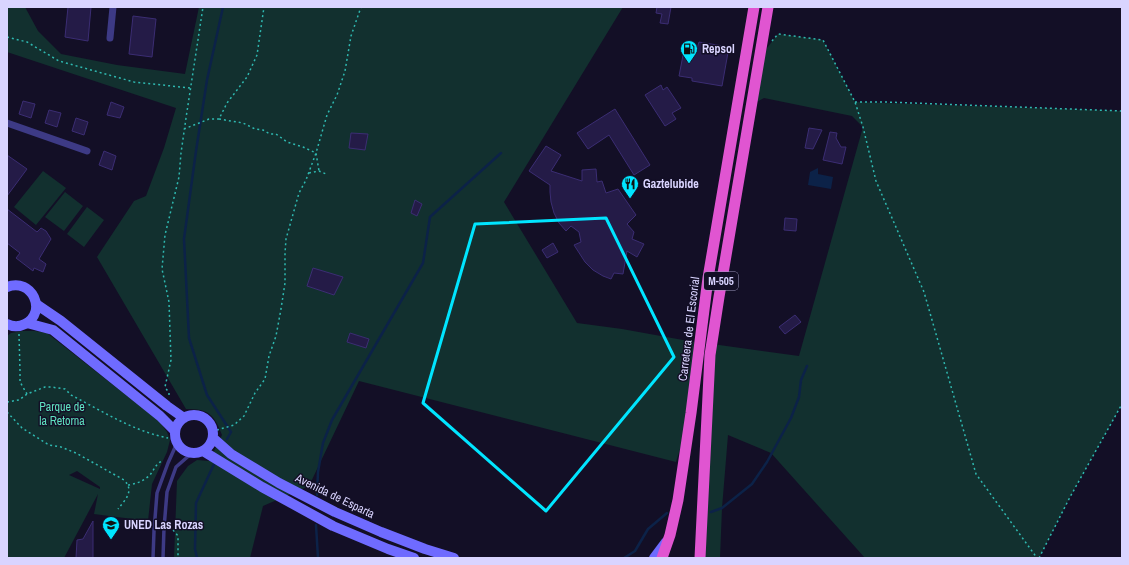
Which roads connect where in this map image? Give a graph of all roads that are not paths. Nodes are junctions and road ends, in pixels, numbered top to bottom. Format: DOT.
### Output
graph roads {
  1 [pos="113,7"];
  2 [pos="754,7"];
  3 [pos="768,7"];
  4 [pos="110,38"];
  5 [pos="7,123"];
  6 [pos="87,151"];
  7 [pos="8,286"];
  8 [pos="36,304"];
  9 [pos="14,325"];
  10 [pos="184,418"];
  11 [pos="213,434"];
  12 [pos="176,438"];
  13 [pos="203,451"];
  14 [pos="192,453"];
  15 [pos="670,535"];
  16 [pos="153,558"];
  17 [pos="163,558"];
  18 [pos="414,558"];
  19 [pos="454,558"];
  20 [pos="654,558"];
  21 [pos="662,558"];
  22 [pos="700,558"];
  1 -- 4 [label="street"];
  2 -- 15 [label="highway, Carretera de El Escorial / M-505"];
  3 -- 22 [label="highway, Carretera de El Escorial / M-505"];
  5 -- 6 [label="street"];
  7 -- 8 [label="main road"];
  8 -- 9 [label="main road"];
  8 -- 10 [label="main road"];
  9 -- 12 [label="main road"];
  10 -- 11 [label="main road"];
  10 -- 12 [label="main road"];
  11 -- 13 [label="main road"];
  11 -- 19 [label="main road, Avenida de Esparta"];
  12 -- 14 [label="main road"];
  12 -- 16 [label="lane"];
  13 -- 14 [label="main road"];
  13 -- 18 [label="main road, Avenida de Esparta"];
  14 -- 17 [label="lane"];
  15 -- 20 [label="main road"];
  15 -- 21 [label="highway, Carretera de El Escorial / M-505"];
}
